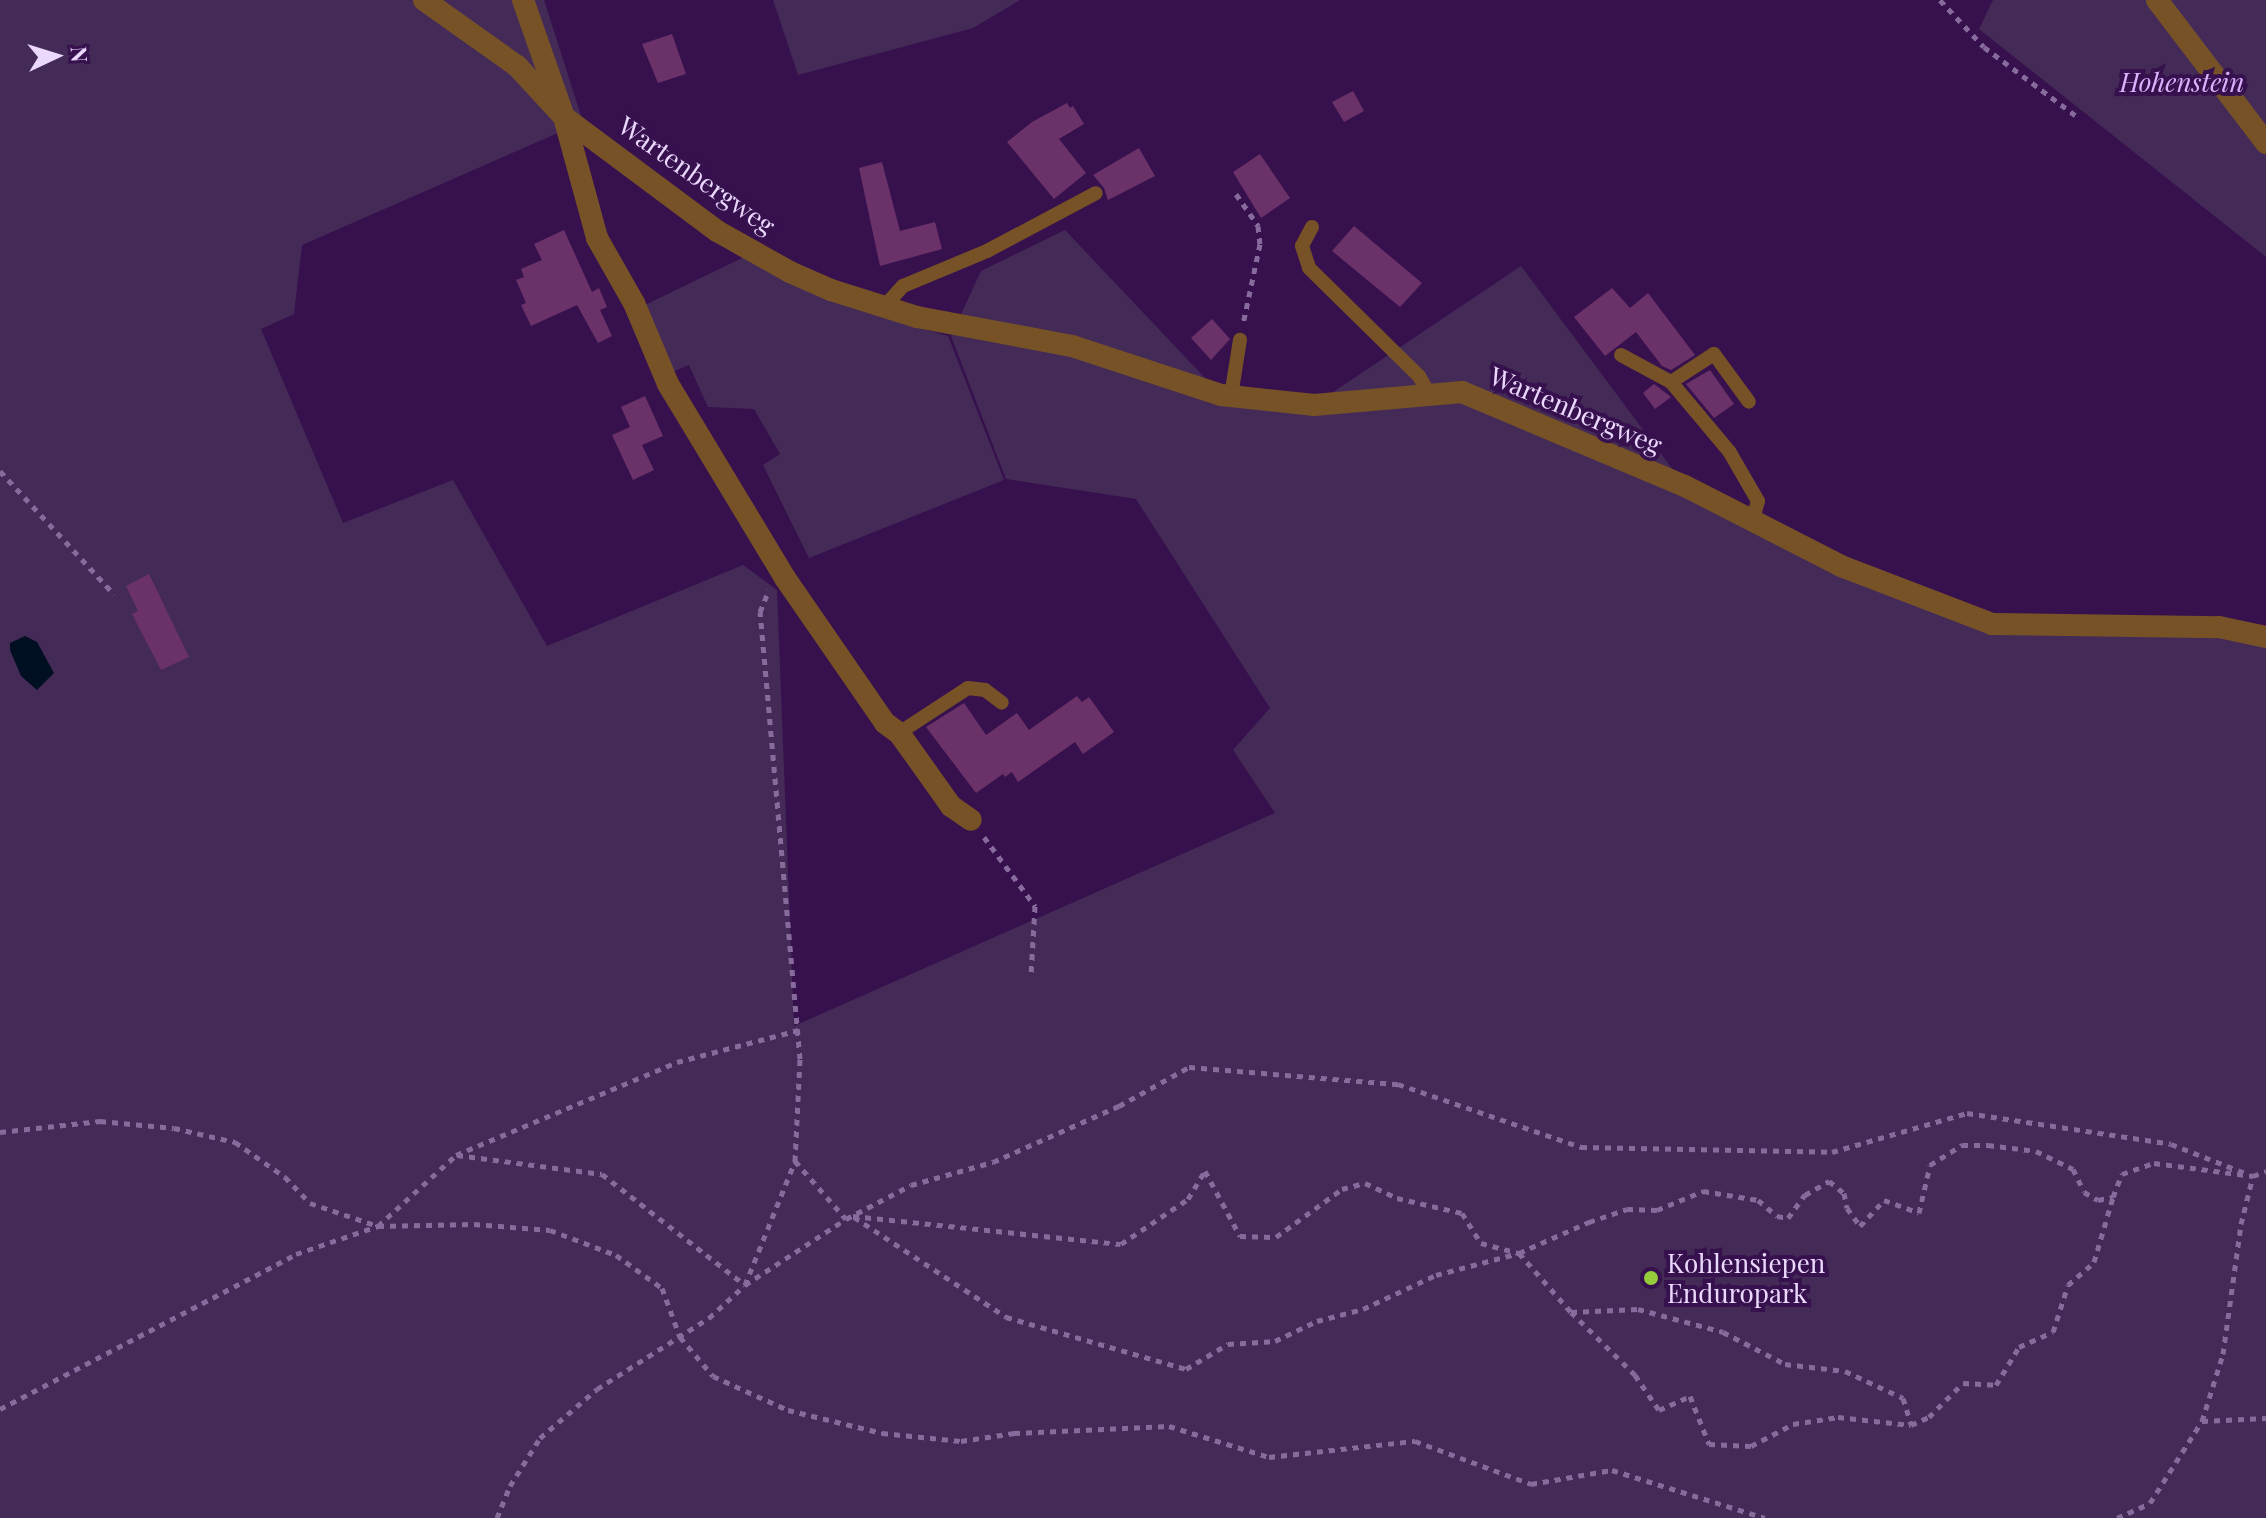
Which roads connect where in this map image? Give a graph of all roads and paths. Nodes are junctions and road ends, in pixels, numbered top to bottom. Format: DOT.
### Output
graph roads {
  1 [pos="424,0"];
  2 [pos="523,0"];
  3 [pos="1940,0"];
  4 [pos="2157,0"];
  5 [pos="2075,115"];
  6 [pos="564,117"];
  7 [pos="2266,143"];
  8 [pos="1096,193"];
  9 [pos="1236,194"];
  10 [pos="1312,227"];
  11 [pos="883,308"];
  12 [pos="1245,313"];
  13 [pos="1240,340"];
  14 [pos="1621,355"];
  15 [pos="1671,382"];
  16 [pos="1429,394"];
  17 [pos="1231,396"];
  18 [pos="1749,402"];
  19 [pos="0,471"];
  20 [pos="1753,518"];
  21 [pos="785,578"];
  22 [pos="114,594"];
  23 [pos="2266,637"];
  24 [pos="1002,703"];
  25 [pos="899,733"];
  26 [pos="971,820"];
  27 [pos="1031,976"];
  28 [pos="799,1030"];
  29 [pos="0,1132"];
  30 [pos="456,1155"];
  31 [pos="795,1161"];
  32 [pos="2266,1171"];
  33 [pos="2253,1176"];
  34 [pos="2113,1197"];
  35 [pos="850,1218"];
  36 [pos="378,1226"];
  37 [pos="1519,1253"];
  38 [pos="745,1285"];
  39 [pos="1571,1312"];
  40 [pos="680,1337"];
  41 [pos="0,1409"];
  42 [pos="2266,1418"];
  43 [pos="2202,1421"];
  44 [pos="1911,1425"];
  45 [pos="497,1518"];
  46 [pos="1765,1518"];
  47 [pos="2117,1518"];
  1 -- 6 [label="street, Wartenbergweg"];
  2 -- 6 [label="street"];
  3 -- 5 [label="path"];
  4 -- 7 [label="street"];
  6 -- 11 [label="street, Wartenbergweg"];
  6 -- 21 [label="street, Wartenbergweg"];
  8 -- 11 [label="lane"];
  9 -- 12 [label="path"];
  10 -- 16 [label="lane"];
  11 -- 17 [label="street, Wartenbergweg"];
  13 -- 17 [label="lane"];
  14 -- 15 [label="lane"];
  15 -- 18 [label="lane"];
  15 -- 20 [label="lane"];
  16 -- 17 [label="street, Wartenbergweg"];
  16 -- 20 [label="street, Wartenbergweg"];
  19 -- 22 [label="path"];
  20 -- 23 [label="street, Wartenbergweg"];
  21 -- 25 [label="street, Wartenbergweg"];
  21 -- 28 [label="path"];
  24 -- 25 [label="lane"];
  25 -- 26 [label="street, Wartenbergweg"];
  26 -- 27 [label="path"];
  28 -- 30 [label="path"];
  28 -- 31 [label="path"];
  29 -- 36 [label="path"];
  30 -- 36 [label="path"];
  30 -- 38 [label="path"];
  31 -- 35 [label="path"];
  31 -- 38 [label="path"];
  32 -- 33 [label="path"];
  33 -- 34 [label="path"];
  33 -- 35 [label="path"];
  33 -- 43 [label="path"];
  34 -- 37 [label="path"];
  34 -- 44 [label="path"];
  35 -- 37 [label="path"];
  35 -- 37 [label="path"];
  35 -- 38 [label="path"];
  36 -- 40 [label="path"];
  36 -- 41 [label="path"];
  37 -- 39 [label="path"];
  38 -- 40 [label="path"];
  39 -- 44 [label="path"];
  39 -- 44 [label="path"];
  40 -- 45 [label="path"];
  40 -- 46 [label="path"];
  42 -- 43 [label="path"];
  43 -- 47 [label="path"];
}
